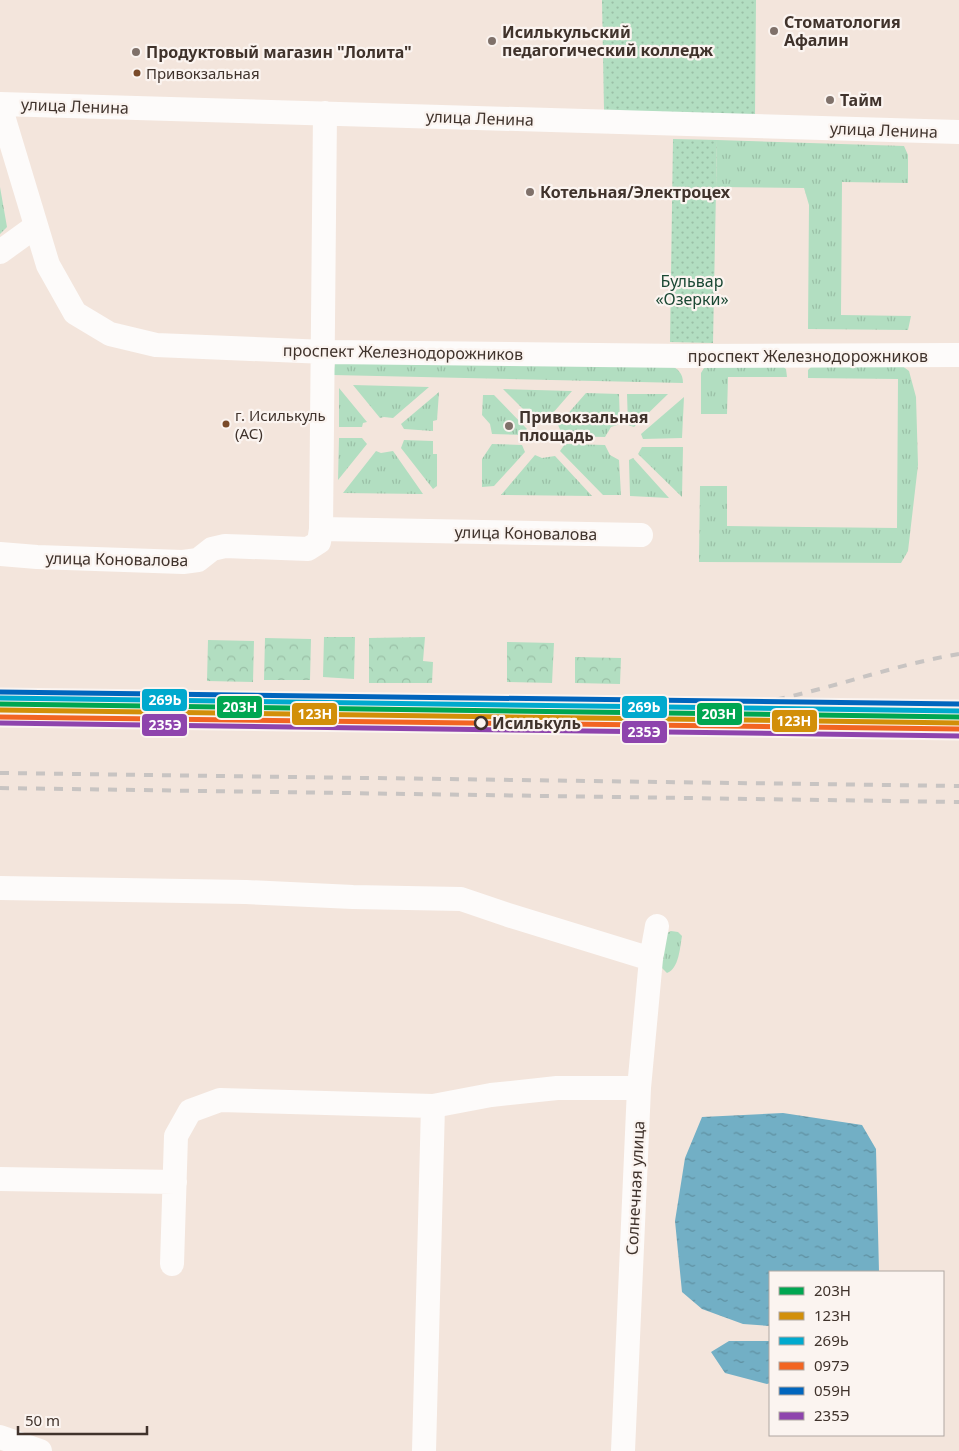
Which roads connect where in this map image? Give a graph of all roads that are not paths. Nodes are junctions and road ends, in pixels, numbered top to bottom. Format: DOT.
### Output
graph roads {
  1 [pos="0,105"];
  2 [pos="325,113"];
  3 [pos="959,132"];
  4 [pos="36,226"];
  5 [pos="0,252"];
  6 [pos="322,352"];
  7 [pos="959,355"];
  8 [pos="641,535"];
  9 [pos="320,536"];
  10 [pos="0,554"];
  11 [pos="0,888"];
  12 [pos="657,926"];
  13 [pos="651,958"];
  14 [pos="639,1088"];
  15 [pos="433,1106"];
  16 [pos="0,1178"];
  17 [pos="175,1182"];
  18 [pos="172,1264"];
  19 [pos="0,1437"];
  20 [pos="40,1451"];
  21 [pos="424,1451"];
  22 [pos="623,1451"];
  1 -- 2 [label="street, улица Ленина"];
  1 -- 4 [label="street, проспект Железнодорожников"];
  2 -- 3 [label="street, улица Ленина"];
  2 -- 6 [label="street"];
  4 -- 5 [label="street"];
  4 -- 6 [label="street, проспект Железнодорожников"];
  6 -- 7 [label="street, проспект Железнодорожников"];
  6 -- 9 [label="street"];
  8 -- 9 [label="street, улица Коновалова"];
  9 -- 10 [label="street, улица Коновалова"];
  11 -- 13 [label="street"];
  12 -- 13 [label="street, Солнечная улица"];
  13 -- 14 [label="street, Солнечная улица"];
  14 -- 15 [label="street"];
  14 -- 22 [label="street, Солнечная улица"];
  15 -- 17 [label="street"];
  15 -- 21 [label="street"];
  16 -- 17 [label="street"];
  17 -- 18 [label="street"];
  19 -- 20 [label="street"];
}
